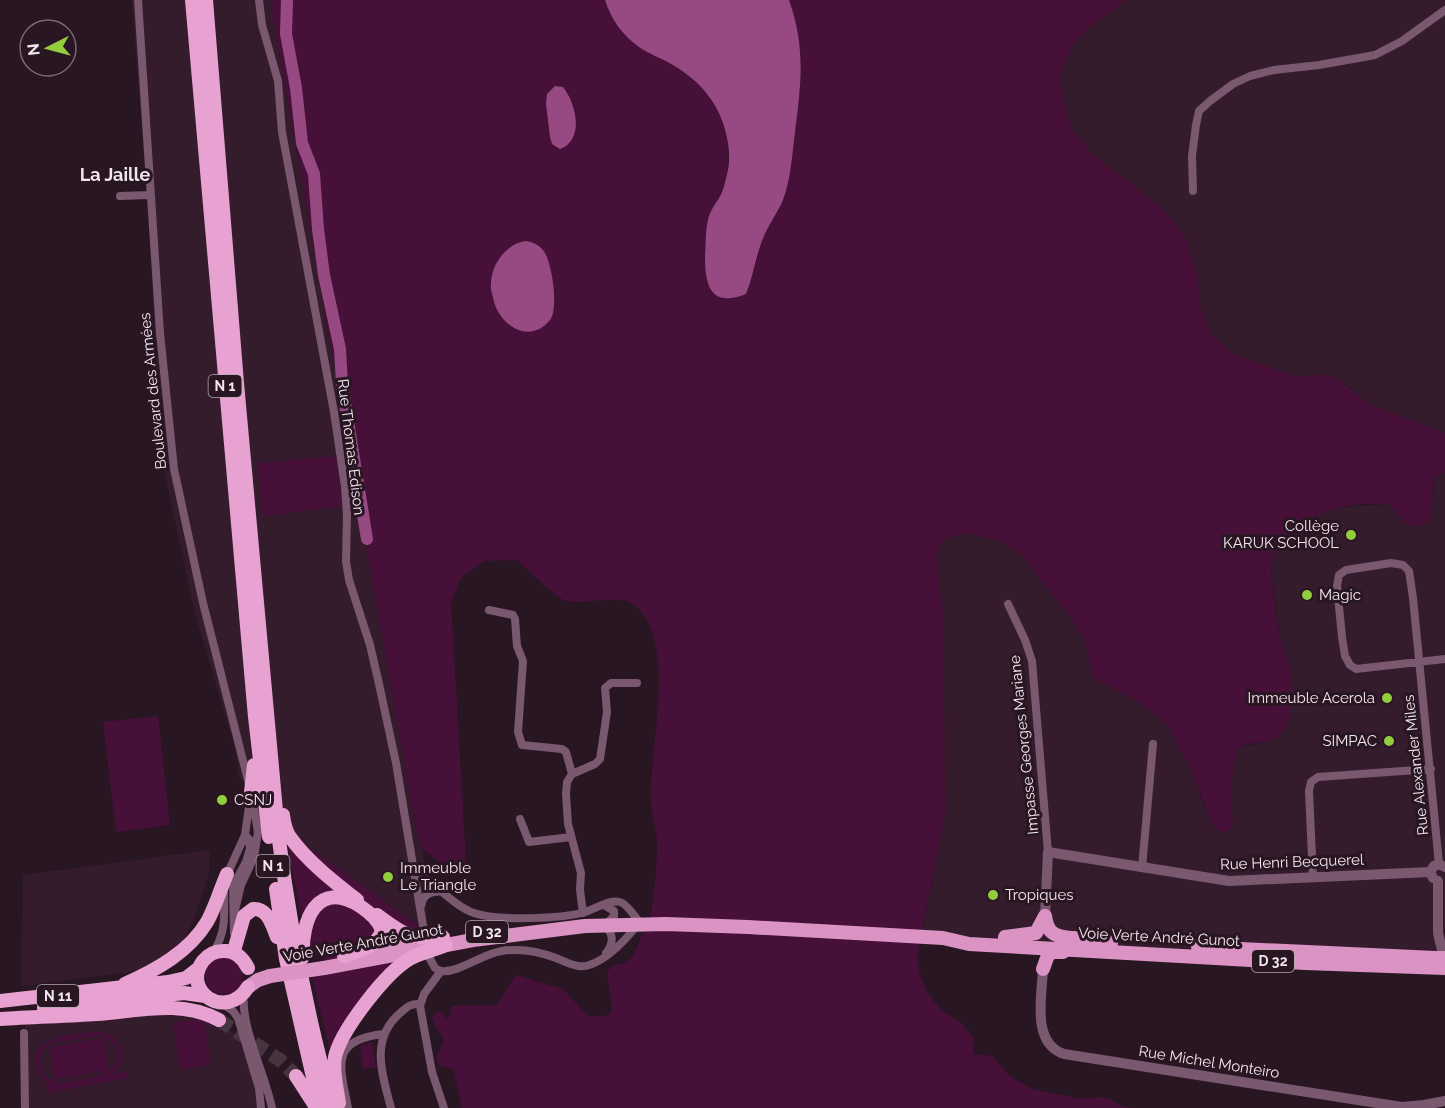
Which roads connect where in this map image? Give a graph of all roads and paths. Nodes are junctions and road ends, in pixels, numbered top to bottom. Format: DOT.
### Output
graph roads {
  1 [pos="138,0"];
  2 [pos="192,0"];
  3 [pos="207,0"];
  4 [pos="259,0"];
  5 [pos="1445,10"];
  6 [pos="204,54"];
  7 [pos="227,134"];
  8 [pos="196,151"];
  9 [pos="1193,190"];
  10 [pos="234,194"];
  11 [pos="150,195"];
  12 [pos="200,195"];
  13 [pos="120,196"];
  14 [pos="215,252"];
  15 [pos="230,297"];
  16 [pos="1008,604"];
  17 [pos="489,610"];
  18 [pos="1445,659"];
  19 [pos="1419,662"];
  20 [pos="637,683"];
  21 [pos="261,717"];
  22 [pos="1153,744"];
  23 [pos="1431,769"];
  24 [pos="245,772"];
  25 [pos="572,774"];
  26 [pos="251,792"];
  27 [pos="520,819"];
  28 [pos="245,831"];
  29 [pos="571,837"];
  30 [pos="1048,852"];
  31 [pos="236,856"];
  32 [pos="1142,868"];
  33 [pos="242,870"];
  34 [pos="414,870"];
  35 [pos="1439,873"];
  36 [pos="227,874"];
  37 [pos="1313,878"];
  38 [pos="442,891"];
  39 [pos="604,905"];
  40 [pos="420,909"];
  41 [pos="235,910"];
  42 [pos="1045,915"];
  43 [pos="584,920"];
  44 [pos="606,923"];
  45 [pos="638,923"];
  46 [pos="424,932"];
  47 [pos="444,941"];
  48 [pos="1007,941"];
  49 [pos="1110,947"];
  50 [pos="235,950"];
  51 [pos="213,953"];
  52 [pos="344,956"];
  53 [pos="429,957"];
  54 [pos="286,959"];
  55 [pos="599,960"];
  56 [pos="1442,963"];
  57 [pos="323,964"];
  58 [pos="199,968"];
  59 [pos="248,968"];
  60 [pos="1043,969"];
  61 [pos="441,972"];
  62 [pos="269,973"];
  63 [pos="115,989"];
  64 [pos="246,990"];
  65 [pos="205,996"];
  66 [pos="0,1001"];
  67 [pos="221,1003"];
  68 [pos="420,1004"];
  69 [pos="0,1012"];
  70 [pos="0,1019"];
  71 [pos="219,1020"];
  72 [pos="24,1033"];
  73 [pos="383,1034"];
  74 [pos="296,1076"];
  75 [pos="1445,1101"];
  76 [pos="25,1108"];
  77 [pos="261,1108"];
  78 [pos="272,1108"];
  79 [pos="319,1108"];
  80 [pos="333,1108"];
  81 [pos="339,1108"];
  82 [pos="348,1108"];
  83 [pos="391,1108"];
  84 [pos="444,1108"];
  1 -- 11 [label="street, Boulevard des Armées"];
  2 -- 6 [label="highway, N 1"];
  3 -- 6 [label="highway, N 1"];
  4 -- 34 [label="street, Rue Thomas Edison"];
  5 -- 9 [label="street"];
  6 -- 7 [label="highway"];
  6 -- 8 [label="highway"];
  6 -- 14 [label="highway, N 1"];
  6 -- 15 [label="highway, N 1"];
  10 -- 15 [label="highway"];
  11 -- 13 [label="street"];
  11 -- 24 [label="street, Boulevard des Armées"];
  12 -- 14 [label="highway"];
  14 -- 21 [label="highway, N 1"];
  15 -- 21 [label="highway, N 1"];
  16 -- 30 [label="street, Impasse Georges Mariane"];
  17 -- 25 [label="street"];
  18 -- 19 [label="street"];
  19 -- 19 [label="street, Rue Alexander Miles"];
  19 -- 23 [label="street, Rue Alexander Miles"];
  20 -- 25 [label="street"];
  21 -- 26 [label="highway"];
  21 -- 47 [label="highway"];
  21 -- 54 [label="highway, N 1"];
  21 -- 80 [label="highway, N 1"];
  22 -- 32 [label="street"];
  23 -- 35 [label="street, Rue Alexander Miles"];
  23 -- 37 [label="street"];
  24 -- 26 [label="street, Boulevard des Armées"];
  24 -- 28 [label="street, Boulevard des Armées"];
  25 -- 29 [label="street"];
  26 -- 28 [label="street"];
  26 -- 41 [label="street, Boulevard des Armées"];
  27 -- 29 [label="street"];
  28 -- 31 [label="street"];
  28 -- 33 [label="street"];
  29 -- 43 [label="street"];
  30 -- 32 [label="street, Rue Henri Becquerel"];
  30 -- 42 [label="street"];
  31 -- 33 [label="street"];
  31 -- 36 [label="street"];
  32 -- 37 [label="street, Rue Henri Becquerel"];
  33 -- 41 [label="street"];
  34 -- 38 [label="street"];
  34 -- 40 [label="street, Rue Thomas Edison"];
  35 -- 37 [label="street, Rue Henri Becquerel"];
  35 -- 56 [label="street"];
  36 -- 51 [label="street"];
  36 -- 63 [label="highway"];
  38 -- 40 [label="street"];
  38 -- 43 [label="street"];
  39 -- 43 [label="street"];
  39 -- 44 [label="street"];
  39 -- 45 [label="street"];
  40 -- 46 [label="street, Rue Thomas Edison"];
  41 -- 50 [label="street"];
  42 -- 48 [label="main road"];
  42 -- 49 [label="main road"];
  43 -- 44 [label="main road, Voie Verte André Gunot / D 32"];
  43 -- 47 [label="main road, Voie Verte André Gunot / D 32"];
  44 -- 45 [label="main road, Voie Verte André Gunot / D 32"];
  44 -- 55 [label="street"];
  45 -- 48 [label="main road, Voie Verte André Gunot / D 32"];
  45 -- 55 [label="street"];
  47 -- 52 [label="main road, Voie Verte André Gunot / D 32"];
  47 -- 57 [label="main road, Voie Verte André Gunot / D 32"];
  47 -- 81 [label="highway"];
  48 -- 49 [label="main road, Voie Verte André Gunot / D 32"];
  48 -- 60 [label="main road"];
  49 -- 56 [label="main road, Voie Verte André Gunot / D 32"];
  49 -- 60 [label="main road"];
  50 -- 51 [label="highway"];
  50 -- 54 [label="highway"];
  50 -- 59 [label="highway"];
  51 -- 58 [label="highway"];
  52 -- 57 [label="main road, Voie Verte André Gunot / D 32"];
  52 -- 81 [label="highway"];
  53 -- 61 [label="street"];
  54 -- 79 [label="highway, N 1"];
  55 -- 61 [label="street"];
  57 -- 62 [label="main road, Voie Verte André Gunot / D 32"];
  58 -- 63 [label="highway, N 11"];
  58 -- 65 [label="highway"];
  59 -- 62 [label="main road, Voie Verte André Gunot / D 32"];
  60 -- 75 [label="street, Rue Michel Monteiro"];
  61 -- 68 [label="street"];
  62 -- 64 [label="main road, Voie Verte André Gunot / D 32"];
  63 -- 66 [label="highway, N 11"];
  64 -- 67 [label="highway"];
  64 -- 78 [label="street"];
  65 -- 67 [label="highway"];
  65 -- 69 [label="highway, N 11"];
  67 -- 77 [label="street"];
  68 -- 73 [label="street"];
  68 -- 84 [label="street"];
  70 -- 71 [label="highway"];
  72 -- 76 [label="street"];
  73 -- 82 [label="street"];
  73 -- 83 [label="street"];
  74 -- 79 [label="highway"];
}
